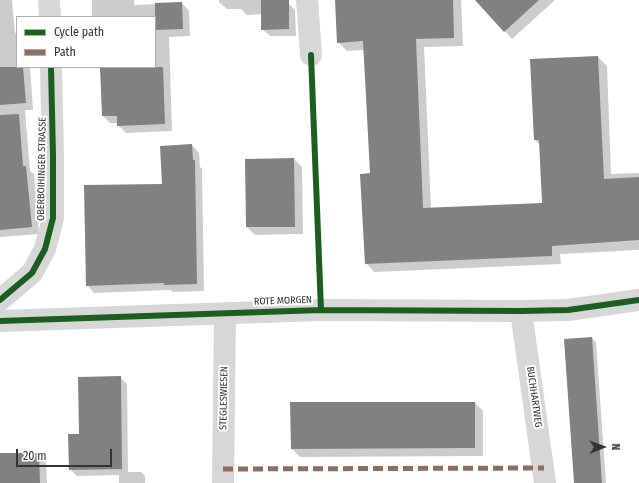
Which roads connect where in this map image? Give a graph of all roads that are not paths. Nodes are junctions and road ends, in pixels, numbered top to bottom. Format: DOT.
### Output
graph roads {
  1 [pos="49,0"];
  2 [pos="307,0"];
  3 [pos="50,16"];
  4 [pos="311,55"];
  5 [pos="51,68"];
  6 [pos="0,300"];
  7 [pos="639,300"];
  8 [pos="521,311"];
  9 [pos="225,313"];
  10 [pos="0,321"];
  11 [pos="223,483"];
  12 [pos="545,483"];
  1 -- 3 [label="street"];
  2 -- 4 [label="street"];
  5 -- 6 [label="street, OBERBOIHINGER STRASSE"];
  7 -- 8 [label="street, ROTE MORGEN"];
  8 -- 9 [label="street, ROTE MORGEN"];
  8 -- 12 [label="street, BUCHHARTWEG"];
  9 -- 10 [label="street, ROTE MORGEN"];
  9 -- 11 [label="street, STEGLESWIESEN"];
}
